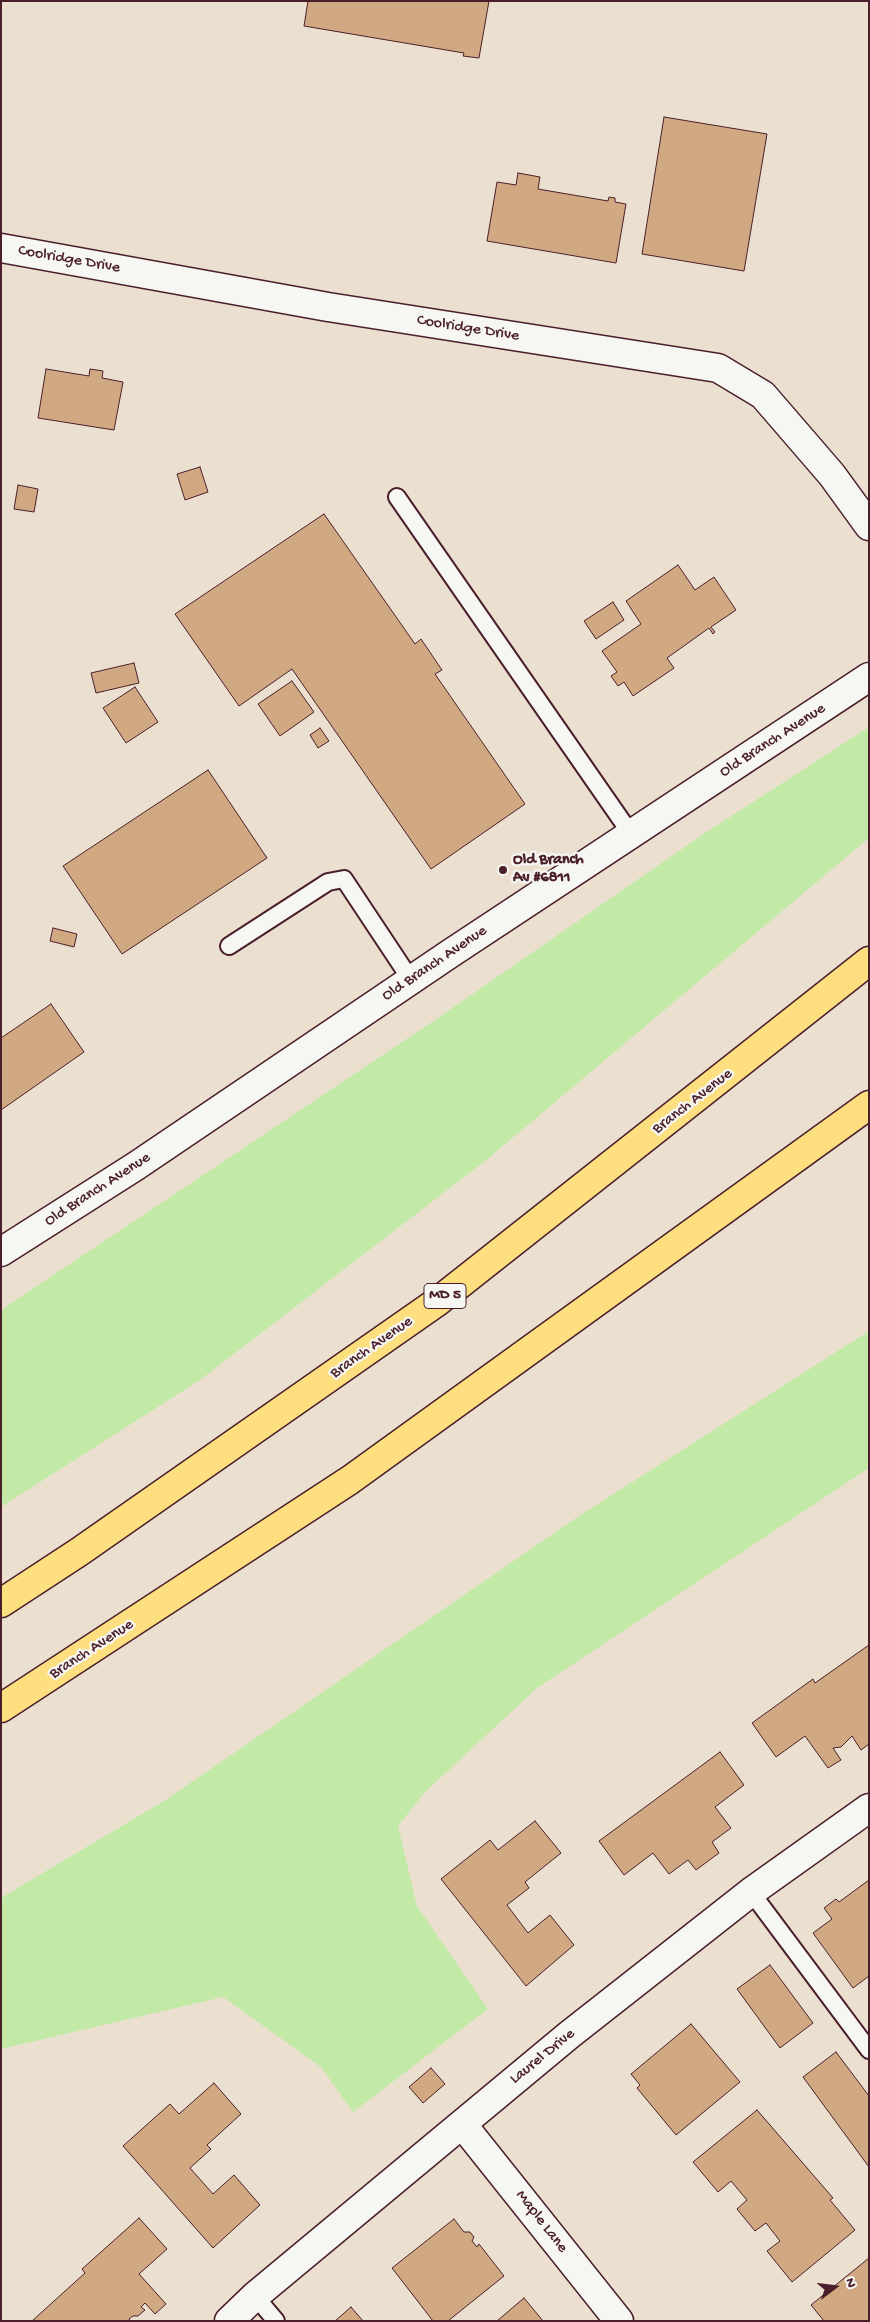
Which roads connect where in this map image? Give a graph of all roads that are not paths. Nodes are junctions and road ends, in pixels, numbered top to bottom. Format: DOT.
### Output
graph roads {
  1 [pos="1,248"];
  2 [pos="397,497"];
  3 [pos="869,526"];
  4 [pos="869,677"];
  5 [pos="631,834"];
  6 [pos="229,946"];
  7 [pos="869,961"];
  8 [pos="411,980"];
  9 [pos="869,1105"];
  10 [pos="1,1252"];
  11 [pos="1,1603"];
  12 [pos="1,1708"];
  13 [pos="869,1808"];
  14 [pos="751,1892"];
  15 [pos="869,2050"];
  16 [pos="462,2124"];
  17 [pos="255,2296"];
  18 [pos="229,2321"];
  19 [pos="276,2321"];
  20 [pos="619,2321"];
  1 -- 3 [label="street, Coolridge Drive"];
  2 -- 5 [label="lane"];
  4 -- 5 [label="street, Old Branch Avenue"];
  5 -- 8 [label="street, Old Branch Avenue"];
  6 -- 8 [label="lane"];
  7 -- 11 [label="highway, Branch Avenue / MD 5"];
  8 -- 10 [label="street, Old Branch Avenue"];
  9 -- 12 [label="highway, Branch Avenue"];
  13 -- 14 [label="street, Laurel Drive"];
  14 -- 15 [label="lane"];
  14 -- 16 [label="street, Laurel Drive"];
  16 -- 17 [label="street, Laurel Drive"];
  16 -- 20 [label="street, Maple Lane"];
  17 -- 18 [label="street, Laurel Drive"];
  17 -- 19 [label="lane"];
}
